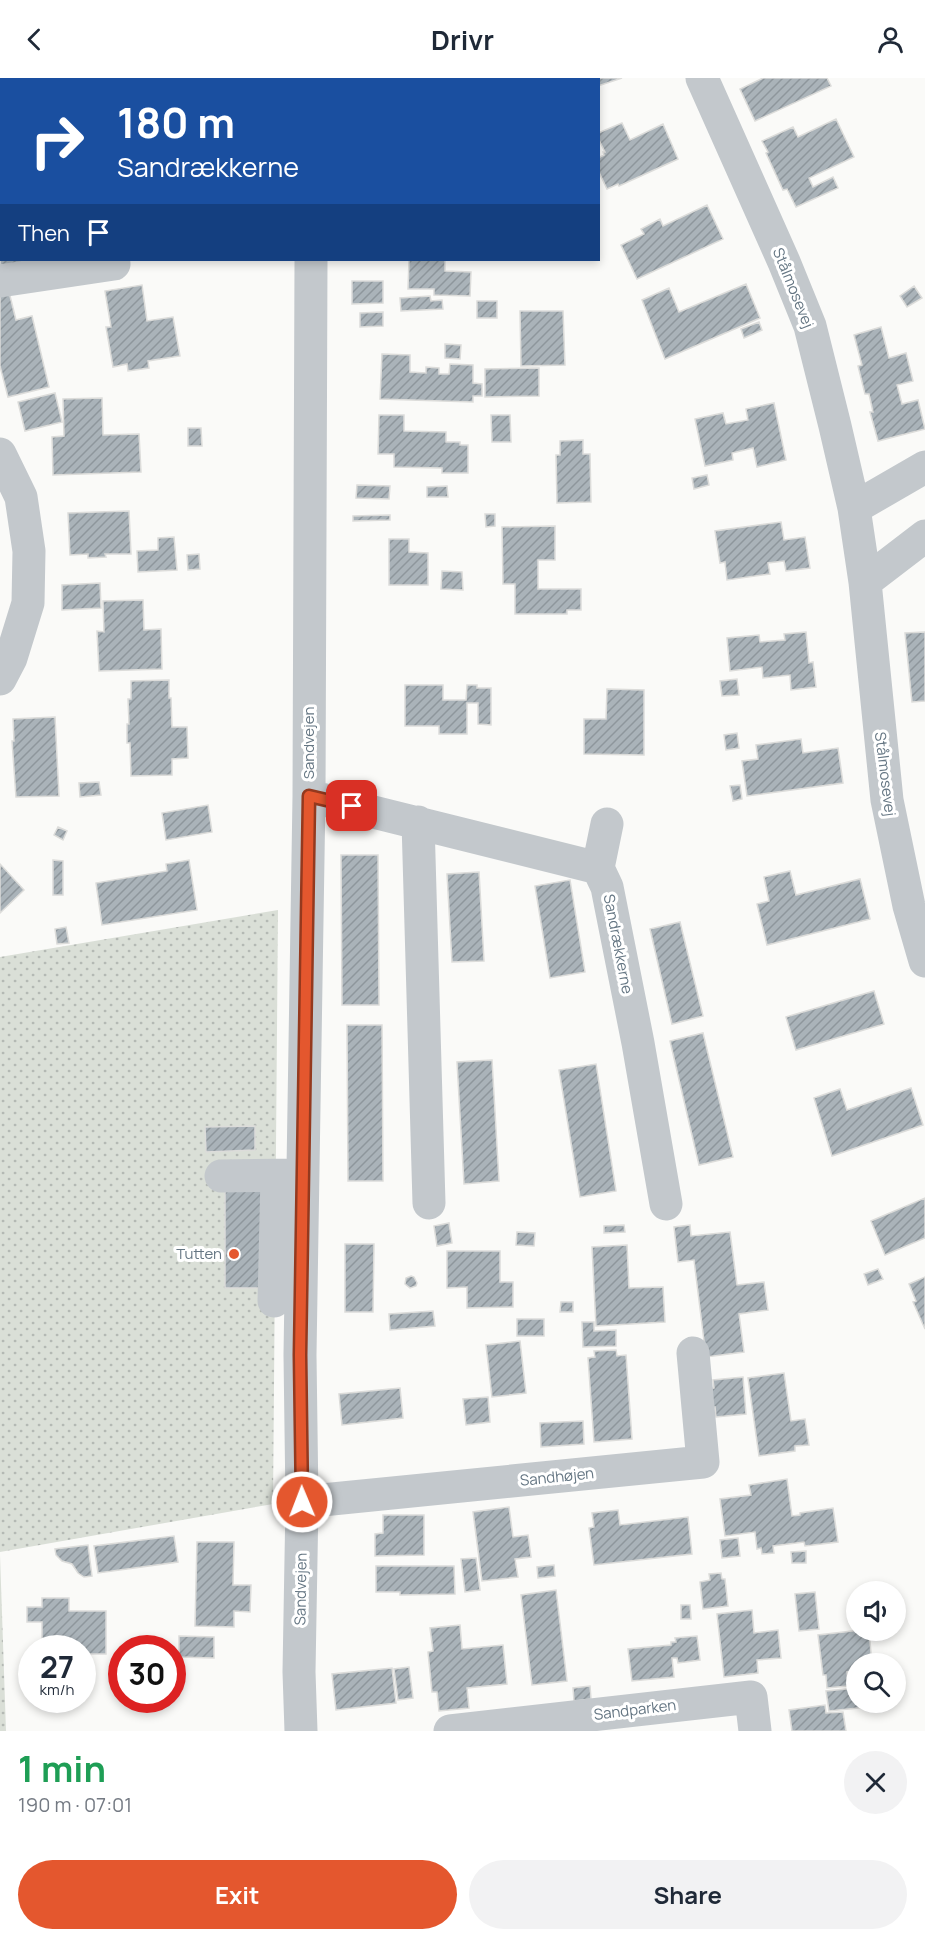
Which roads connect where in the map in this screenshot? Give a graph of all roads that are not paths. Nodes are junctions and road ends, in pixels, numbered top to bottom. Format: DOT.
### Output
graph roads {
  1 [pos="702,78"];
  2 [pos="311,261"];
  3 [pos="114,264"];
  4 [pos="0,281"];
  5 [pos="0,454"];
  6 [pos="925,467"];
  7 [pos="854,508"];
  8 [pos="925,536"];
  9 [pos="865,582"];
  10 [pos="0,679"];
  11 [pos="309,796"];
  12 [pos="418,822"];
  13 [pos="607,824"];
  14 [pos="598,868"];
  15 [pos="925,962"];
  16 [pos="290,1175"];
  17 [pos="221,1176"];
  18 [pos="429,1203"];
  19 [pos="666,1204"];
  20 [pos="274,1301"];
  21 [pos="693,1353"];
  22 [pos="302,1502"];
  23 [pos="301,1731"];
  24 [pos="450,1731"];
  25 [pos="755,1731"];
  1 -- 7 [label="street, Stålmosevej"];
  2 -- 11 [label="street, Sandvejen"];
  3 -- 4 [label="street"];
  5 -- 10 [label="street"];
  6 -- 7 [label="street"];
  7 -- 9 [label="street, Stålmosevej"];
  8 -- 9 [label="street"];
  9 -- 15 [label="street, Stålmosevej"];
  11 -- 12 [label="street"];
  11 -- 16 [label="street, Sandvejen"];
  12 -- 14 [label="street"];
  12 -- 18 [label="street"];
  13 -- 14 [label="street"];
  14 -- 19 [label="street, Sandrækkerne"];
  16 -- 17 [label="street"];
  16 -- 20 [label="street"];
  16 -- 22 [label="street, Sandvejen"];
  21 -- 22 [label="street, Sandhøjen"];
  22 -- 23 [label="street, Sandvejen"];
  24 -- 25 [label="street, Sandparken"];
}
